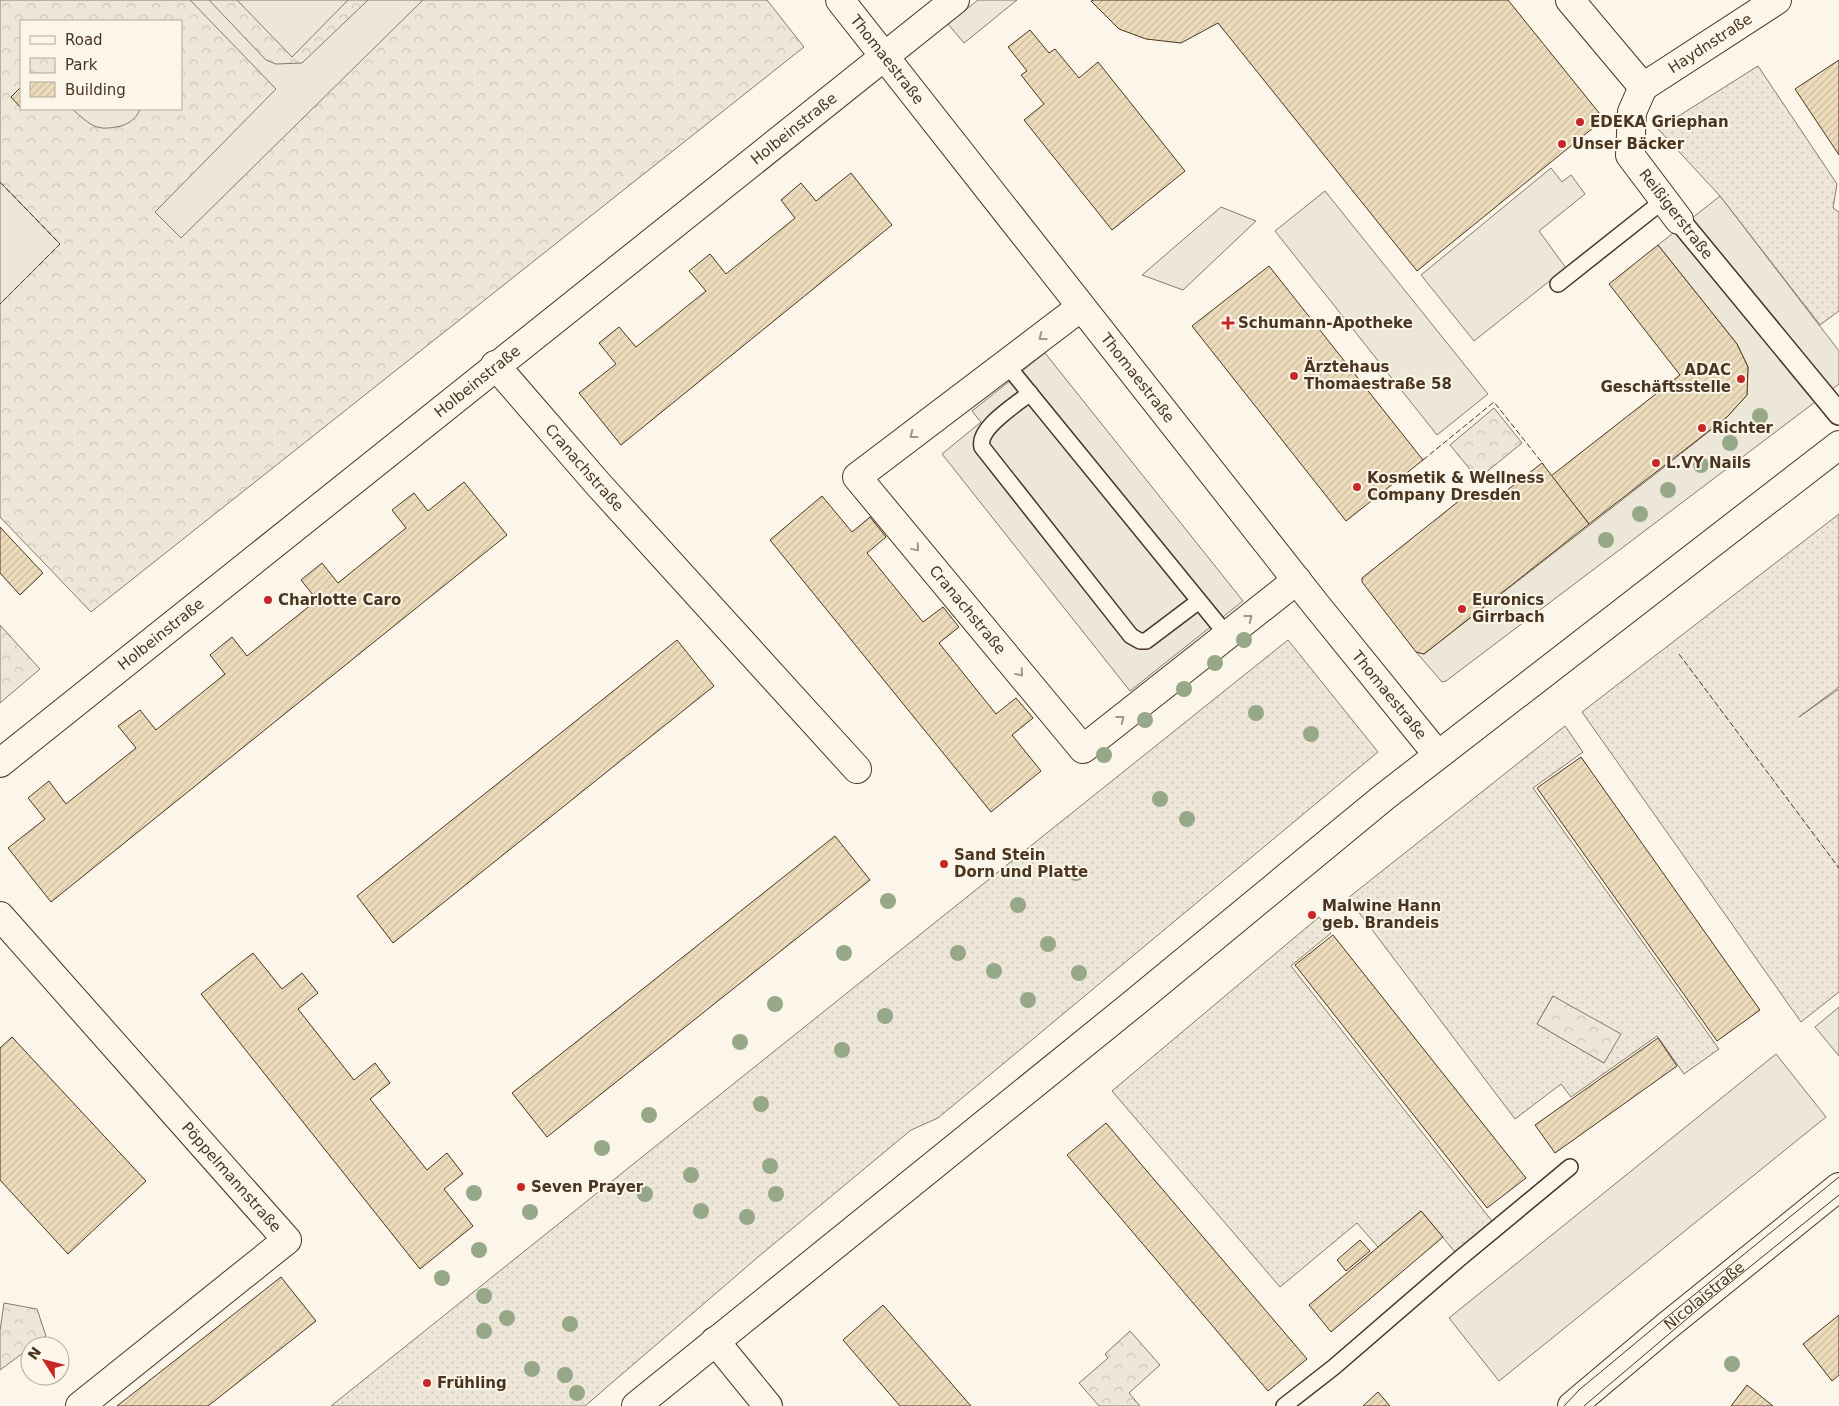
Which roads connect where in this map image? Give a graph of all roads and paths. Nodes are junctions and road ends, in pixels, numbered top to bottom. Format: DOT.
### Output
graph roads {
  1 [pos="840,0"];
  2 [pos="955,0"];
  3 [pos="1570,0"];
  4 [pos="1777,0"];
  5 [pos="884,55"];
  6 [pos="1643,87"];
  7 [pos="1672,210"];
  8 [pos="1558,284"];
  9 [pos="1081,307"];
  10 [pos="1006,364"];
  11 [pos="496,366"];
  12 [pos="1030,393"];
  13 [pos="1839,414"];
  14 [pos="1839,445"];
  15 [pos="1297,580"];
  16 [pos="1199,601"];
  17 [pos="1227,636"];
  18 [pos="1437,754"];
  19 [pos="0,763"];
  20 [pos="857,768"];
  21 [pos="0,916"];
  22 [pos="1570,1167"];
  23 [pos="1839,1187"];
  24 [pos="715,1341"];
  25 [pos="80,1406"];
  26 [pos="636,1406"];
  27 [pos="768,1406"];
  28 [pos="1284,1406"];
  29 [pos="1572,1406"];
  1 -- 5 [label="street, Thomaestraße"];
  2 -- 5 [label="street, Holbeinstraße"];
  3 -- 6 [label="street"];
  4 -- 6 [label="street, Haydnstraße"];
  5 -- 9 [label="street, Thomaestraße"];
  5 -- 11 [label="street, Holbeinstraße"];
  6 -- 7 [label="street, Reißigerstraße"];
  7 -- 8 [label="lane"];
  7 -- 13 [label="street, Reißigerstraße"];
  9 -- 10 [label="street, Cranachstraße, one-way"];
  9 -- 15 [label="street, Thomaestraße"];
  10 -- 12 [label="lane"];
  10 -- 17 [label="street, Cranachstraße, one-way"];
  11 -- 19 [label="street, Holbeinstraße"];
  11 -- 20 [label="street, Cranachstraße"];
  12 -- 16 [label="lane"];
  12 -- 16 [label="lane"];
  14 -- 18 [label="street"];
  17 -- 15 [label="street, Cranachstraße, one-way"];
  15 -- 18 [label="street, Thomaestraße"];
  16 -- 17 [label="lane"];
  18 -- 24 [label="street"];
  21 -- 25 [label="street, Pöppelmannstraße"];
  22 -- 28 [label="lane"];
  23 -- 29 [label="street, Nicolaistraße"];
  24 -- 26 [label="street"];
  24 -- 27 [label="street"];
}
